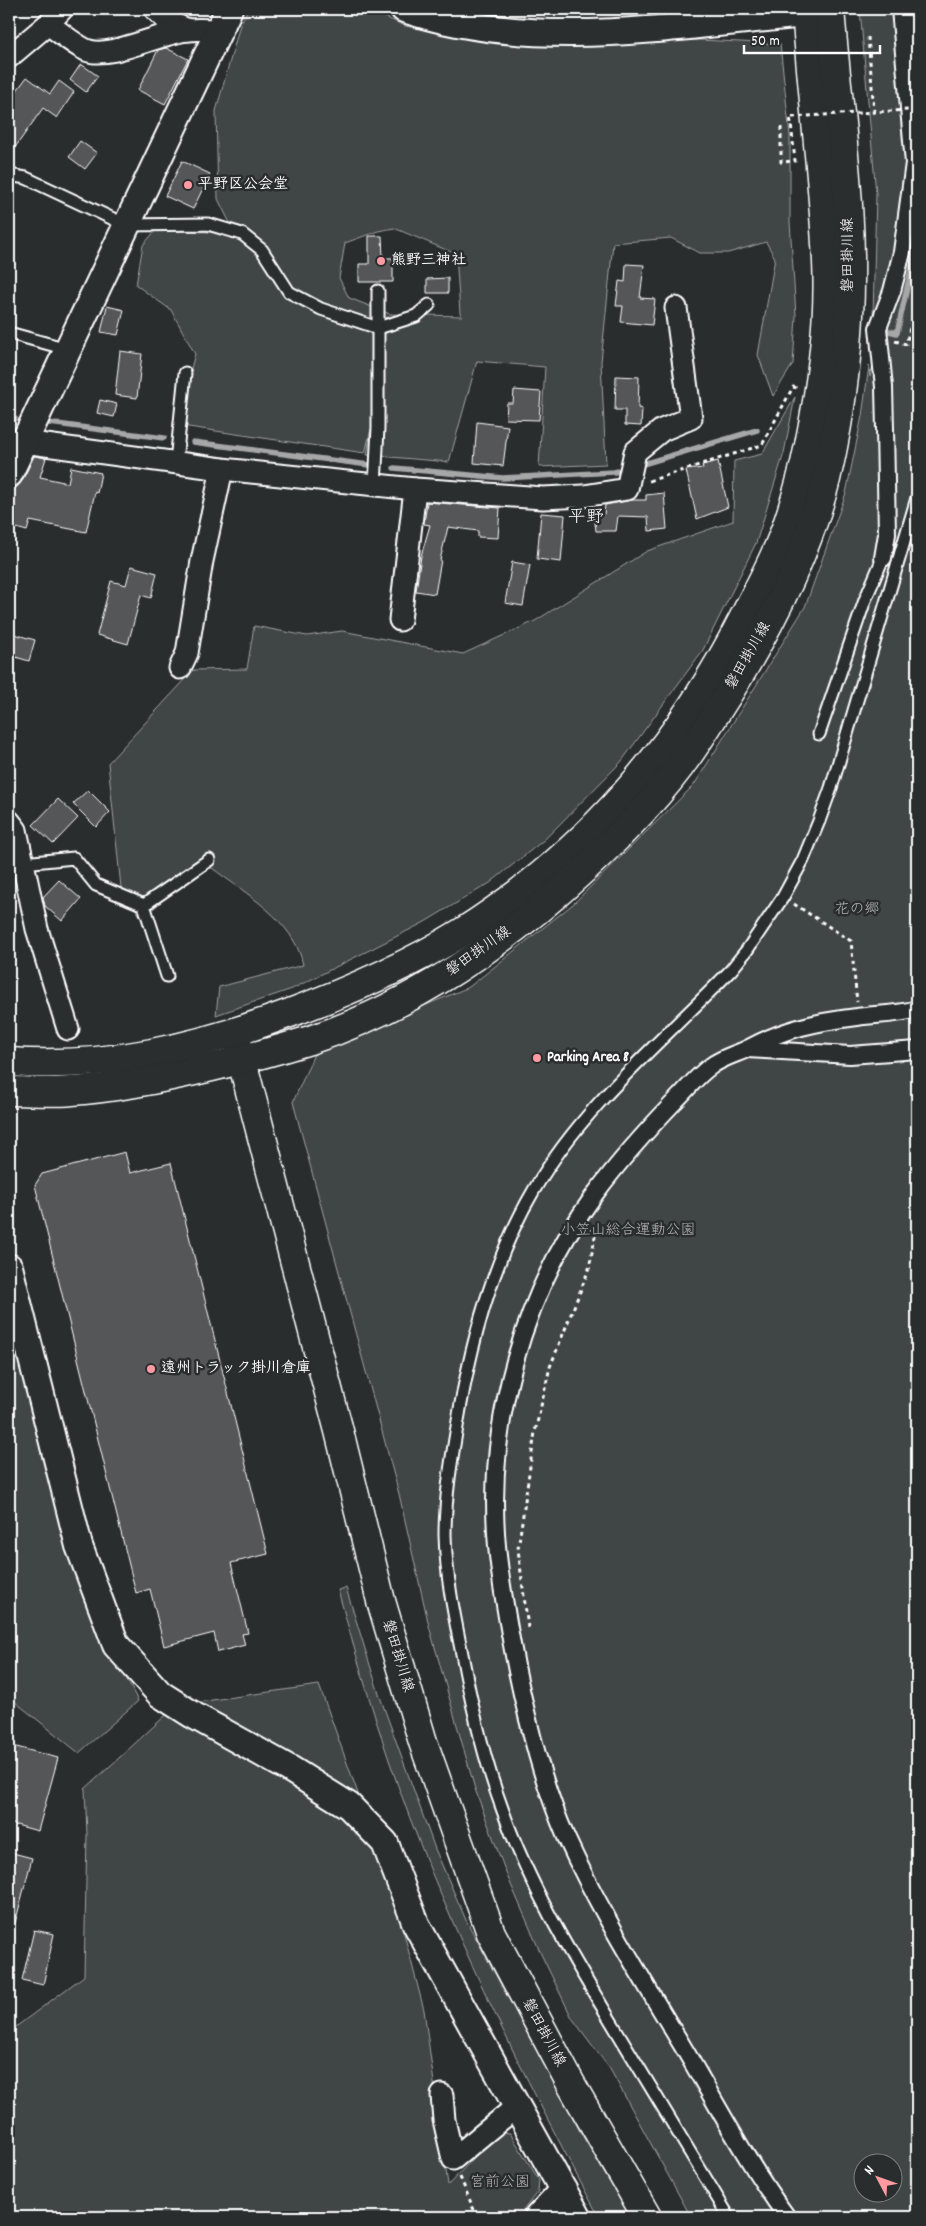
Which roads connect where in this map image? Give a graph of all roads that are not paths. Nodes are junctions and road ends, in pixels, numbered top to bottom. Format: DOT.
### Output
graph roads {
  1 [pos="155,9"];
  2 [pos="408,9"];
  3 [pos="900,9"];
  4 [pos="818,11"];
  5 [pos="55,16"];
  6 [pos="224,20"];
  7 [pos="188,30"];
  8 [pos="9,57"];
  9 [pos="9,175"];
  10 [pos="126,225"];
  11 [pos="378,291"];
  12 [pos="429,305"];
  13 [pos="676,308"];
  14 [pos="378,328"];
  15 [pos="9,333"];
  16 [pos="68,349"];
  17 [pos="185,373"];
  18 [pos="16,442"];
  19 [pos="176,462"];
  20 [pos="222,469"];
  21 [pos="9,474"];
  22 [pos="375,486"];
  23 [pos="415,489"];
  24 [pos="917,498"];
  25 [pos="883,558"];
  26 [pos="400,620"];
  27 [pos="180,668"];
  28 [pos="819,734"];
  29 [pos="9,822"];
  30 [pos="210,860"];
  31 [pos="23,863"];
  32 [pos="144,905"];
  33 [pos="167,976"];
  34 [pos="917,1009"];
  35 [pos="68,1029"];
  36 [pos="238,1046"];
  37 [pos="747,1049"];
  38 [pos="917,1050"];
  39 [pos="9,1062"];
  40 [pos="155,1067"];
  41 [pos="9,1091"];
  42 [pos="9,1267"];
  43 [pos="442,2095"];
  44 [pos="516,2107"];
  45 [pos="563,2190"];
  46 [pos="538,2217"];
  47 [pos="578,2217"];
  48 [pos="647,2217"];
  49 [pos="729,2217"];
  50 [pos="787,2217"];
  1 -- 7 [label="street"];
  2 -- 4 [label="street"];
  3 -- 25 [label="street"];
  4 -- 36 [label="main road, 磐田掛川線"];
  5 -- 7 [label="street"];
  5 -- 8 [label="street"];
  6 -- 7 [label="street"];
  6 -- 10 [label="street"];
  9 -- 10 [label="lane"];
  10 -- 14 [label="lane"];
  10 -- 16 [label="street"];
  11 -- 14 [label="lane"];
  12 -- 14 [label="lane"];
  13 -- 23 [label="street"];
  14 -- 22 [label="lane"];
  15 -- 16 [label="lane"];
  16 -- 18 [label="street"];
  17 -- 19 [label="lane"];
  18 -- 19 [label="street"];
  18 -- 21 [label="street"];
  19 -- 20 [label="street"];
  20 -- 22 [label="street"];
  20 -- 27 [label="street"];
  22 -- 23 [label="street"];
  23 -- 26 [label="street"];
  24 -- 49 [label="lane"];
  25 -- 28 [label="lane"];
  29 -- 31 [label="street"];
  30 -- 32 [label="lane"];
  31 -- 32 [label="lane"];
  31 -- 35 [label="street"];
  32 -- 33 [label="lane"];
  34 -- 37 [label="street"];
  36 -- 40 [label="main road"];
  36 -- 48 [label="main road, 磐田掛川線"];
  37 -- 38 [label="street"];
  37 -- 50 [label="street"];
  39 -- 40 [label="main road"];
  40 -- 41 [label="main road"];
  42 -- 44 [label="street"];
  43 -- 44 [label="street"];
  44 -- 45 [label="street"];
  45 -- 46 [label="street"];
  45 -- 47 [label="street"];
}
